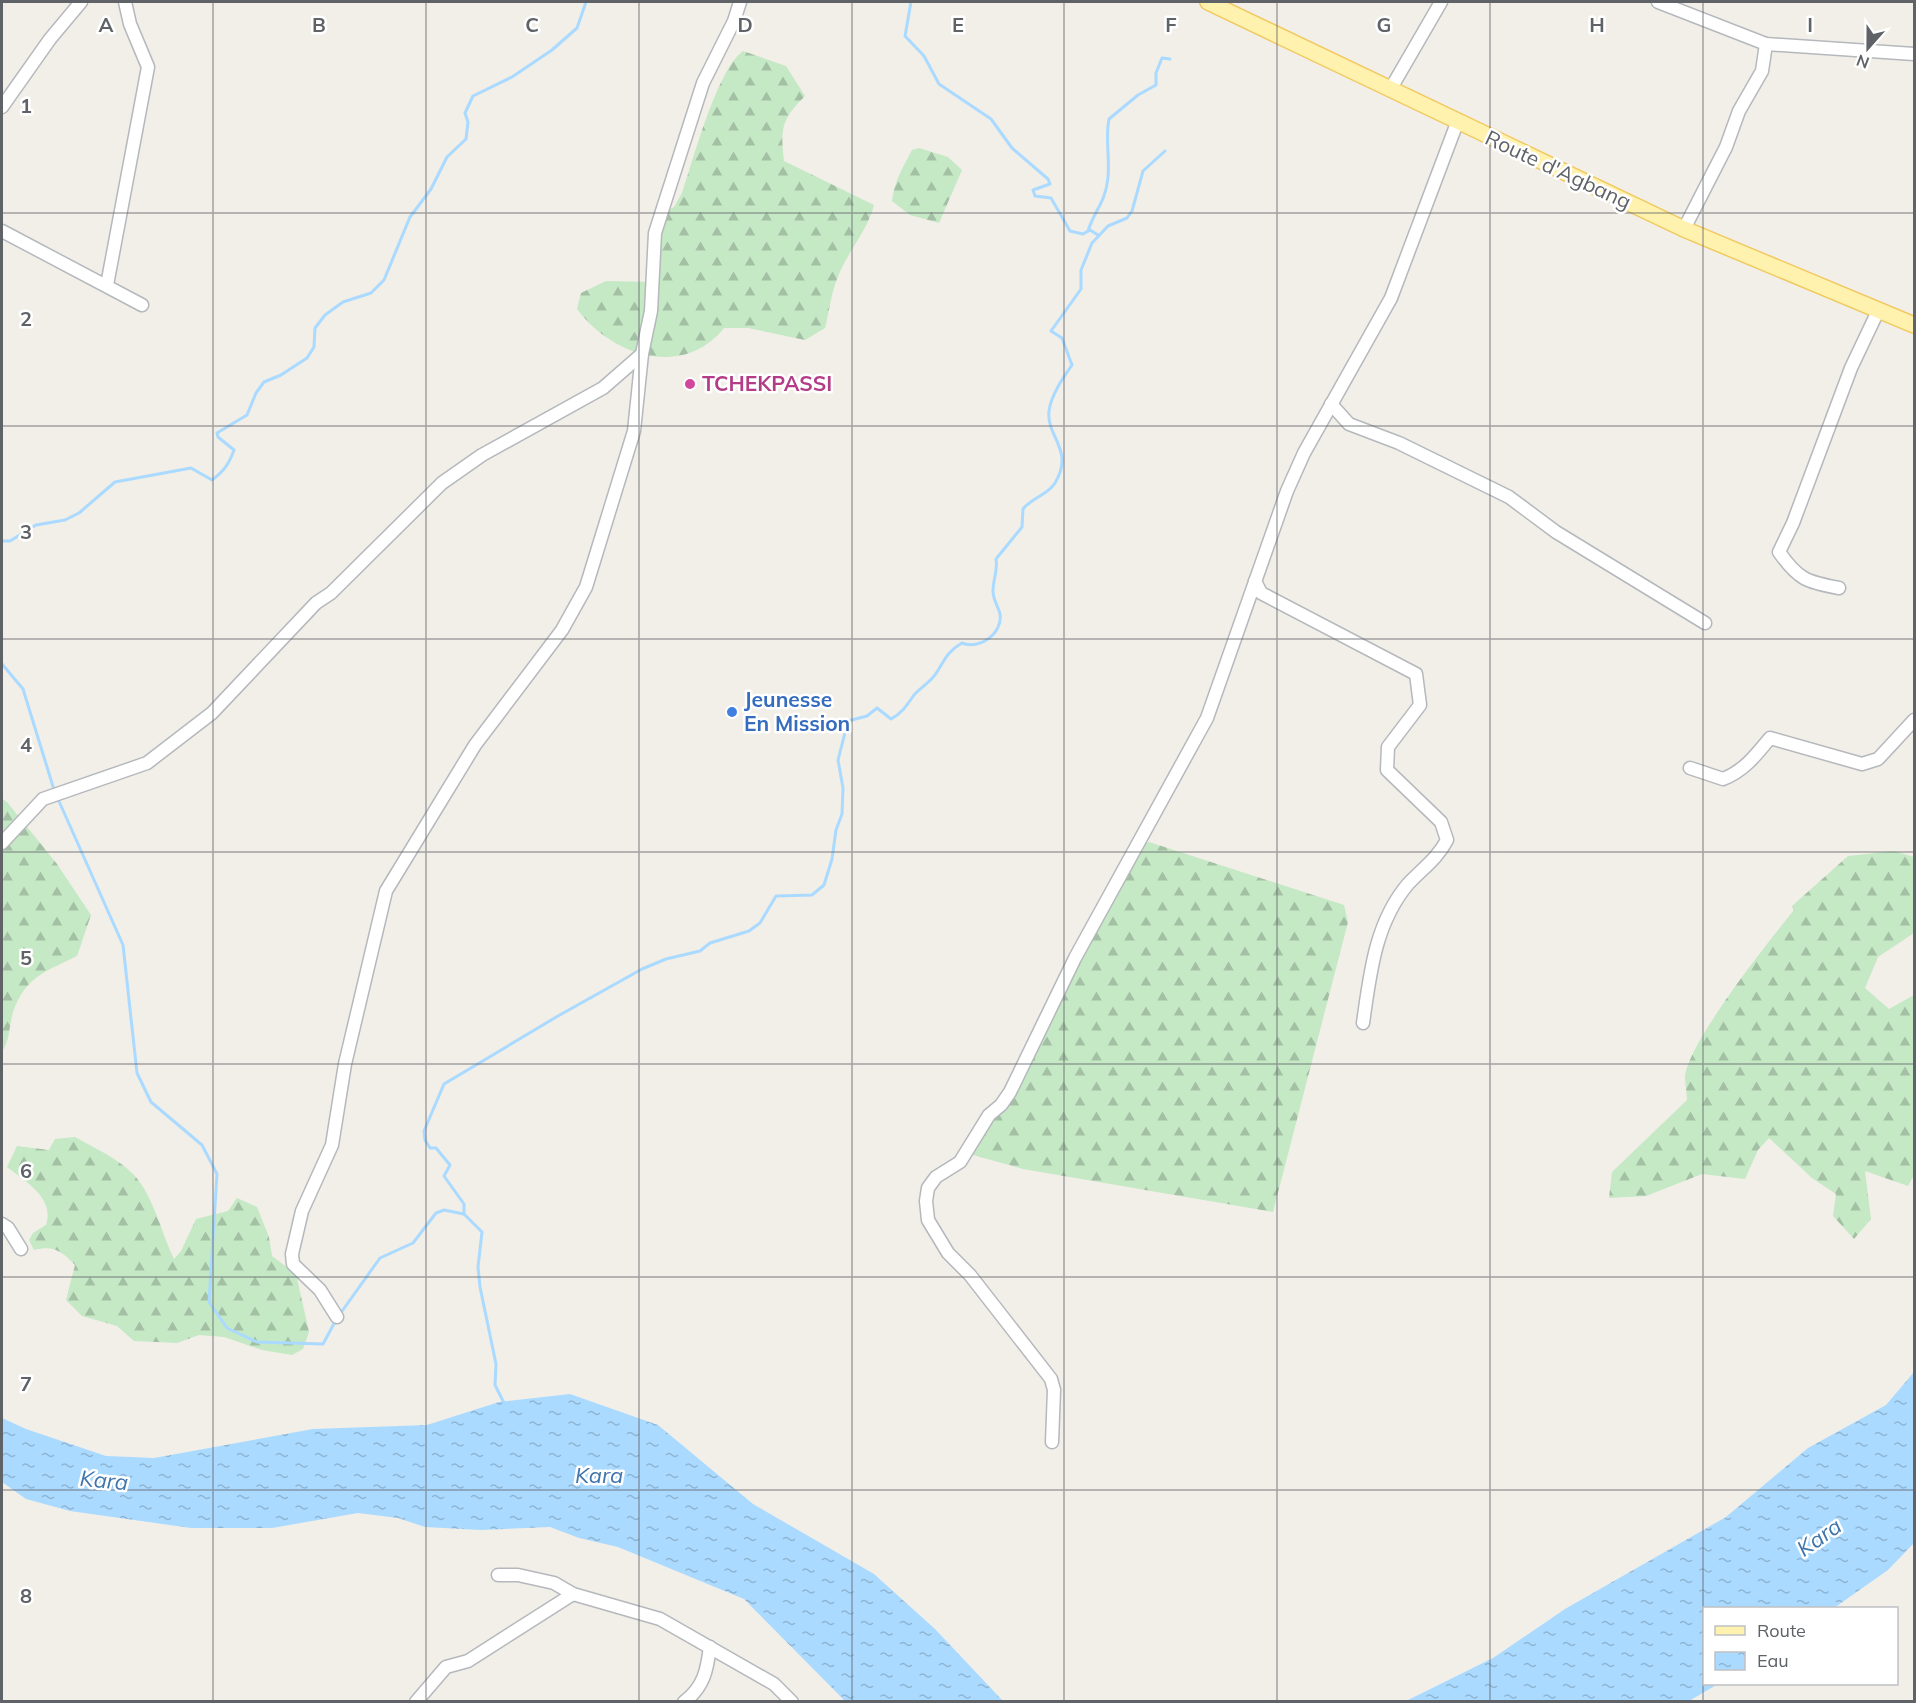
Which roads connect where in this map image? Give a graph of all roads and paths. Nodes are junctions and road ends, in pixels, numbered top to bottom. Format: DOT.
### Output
graph roads {
  1 [pos="81,2"];
  2 [pos="125,2"];
  3 [pos="740,2"];
  4 [pos="1208,2"];
  5 [pos="1441,2"];
  6 [pos="1658,2"];
  7 [pos="1766,44"];
  8 [pos="1914,54"];
  9 [pos="1390,90"];
  10 [pos="2,107"];
  11 [pos="1457,123"];
  12 [pos="1684,229"];
  13 [pos="2,231"];
  14 [pos="107,285"];
  15 [pos="142,305"];
  16 [pos="1878,311"];
  17 [pos="1914,325"];
  18 [pos="642,354"];
  19 [pos="1331,404"];
  20 [pos="1255,581"];
  21 [pos="1839,588"];
  22 [pos="1705,623"];
  23 [pos="1914,720"];
  24 [pos="1690,768"];
  25 [pos="2,843"];
  26 [pos="1363,1023"];
  27 [pos="2,1224"];
  28 [pos="21,1249"];
  29 [pos="337,1317"];
  30 [pos="1052,1442"];
  31 [pos="498,1575"];
  32 [pos="573,1594"];
  33 [pos="710,1647"];
  34 [pos="416,1701"];
  35 [pos="684,1701"];
  36 [pos="792,1701"];
  1 -- 10 [label="street"];
  2 -- 14 [label="street"];
  3 -- 18 [label="street"];
  4 -- 9 [label="main road, Route d'Agbang"];
  5 -- 9 [label="street"];
  6 -- 7 [label="street"];
  7 -- 8 [label="street"];
  7 -- 12 [label="street"];
  9 -- 11 [label="main road, Route d'Agbang"];
  11 -- 12 [label="main road, Route d'Agbang"];
  11 -- 19 [label="street"];
  12 -- 16 [label="main road, Route d'Agbang"];
  13 -- 14 [label="street"];
  14 -- 15 [label="street"];
  16 -- 17 [label="main road, Route d'Agbang"];
  16 -- 21 [label="street"];
  18 -- 25 [label="street"];
  18 -- 29 [label="street"];
  19 -- 20 [label="street"];
  19 -- 22 [label="street"];
  20 -- 26 [label="street"];
  20 -- 30 [label="street"];
  23 -- 24 [label="street"];
  27 -- 28 [label="street"];
  31 -- 32 [label="street"];
  32 -- 33 [label="street"];
  32 -- 34 [label="street"];
  33 -- 35 [label="street"];
  33 -- 36 [label="street"];
}
